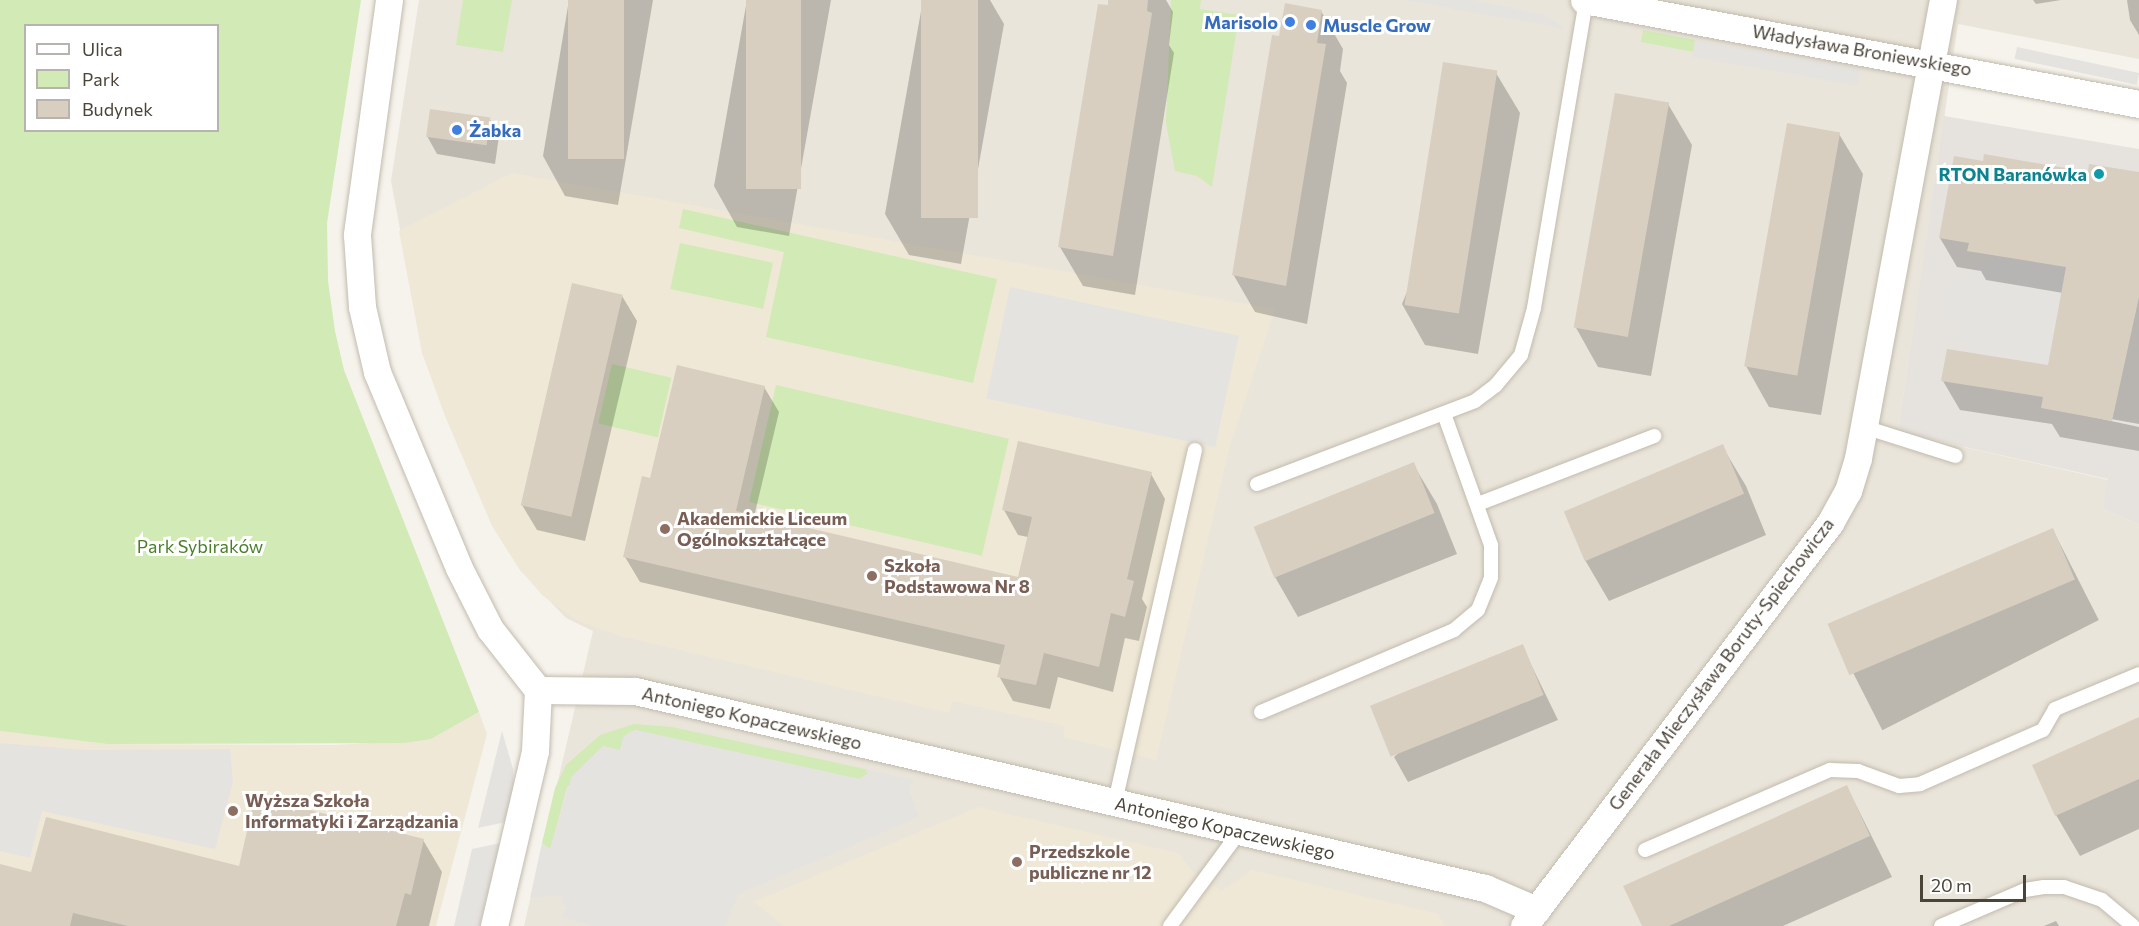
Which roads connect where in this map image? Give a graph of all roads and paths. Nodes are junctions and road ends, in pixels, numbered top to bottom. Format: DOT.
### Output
graph roads {
  1 [pos="389,0"];
  2 [pos="1585,0"];
  3 [pos="1943,0"];
  4 [pos="1931,62"];
  5 [pos="2139,104"];
  6 [pos="1444,414"];
  7 [pos="1864,427"];
  8 [pos="1653,436"];
  9 [pos="1195,450"];
  10 [pos="1956,456"];
  11 [pos="1257,484"];
  12 [pos="1478,504"];
  13 [pos="2139,674"];
  14 [pos="538,690"];
  15 [pos="1261,712"];
  16 [pos="1115,802"];
  17 [pos="1240,831"];
  18 [pos="1646,850"];
  19 [pos="1530,918"];
  20 [pos="494,926"];
  21 [pos="1170,926"];
  22 [pos="1941,926"];
  23 [pos="2133,926"];
  1 -- 14 [label="street"];
  2 -- 4 [label="street, Władysława Broniewskiego"];
  2 -- 6 [label="lane"];
  3 -- 4 [label="street, Generała Mieczysława Boruty-Spiechowicza"];
  4 -- 5 [label="street, Władysława Broniewskiego"];
  4 -- 7 [label="street, Generała Mieczysława Boruty-Spiechowicza"];
  6 -- 11 [label="lane"];
  6 -- 12 [label="lane"];
  7 -- 10 [label="lane"];
  7 -- 19 [label="street, Generała Mieczysława Boruty-Spiechowicza"];
  8 -- 12 [label="lane"];
  9 -- 16 [label="lane"];
  12 -- 15 [label="lane"];
  13 -- 18 [label="lane"];
  14 -- 16 [label="street, Antoniego Kopaczewskiego"];
  14 -- 20 [label="street"];
  16 -- 17 [label="street, Antoniego Kopaczewskiego"];
  17 -- 19 [label="street, Antoniego Kopaczewskiego"];
  17 -- 21 [label="lane"];
  22 -- 23 [label="lane"];
}
